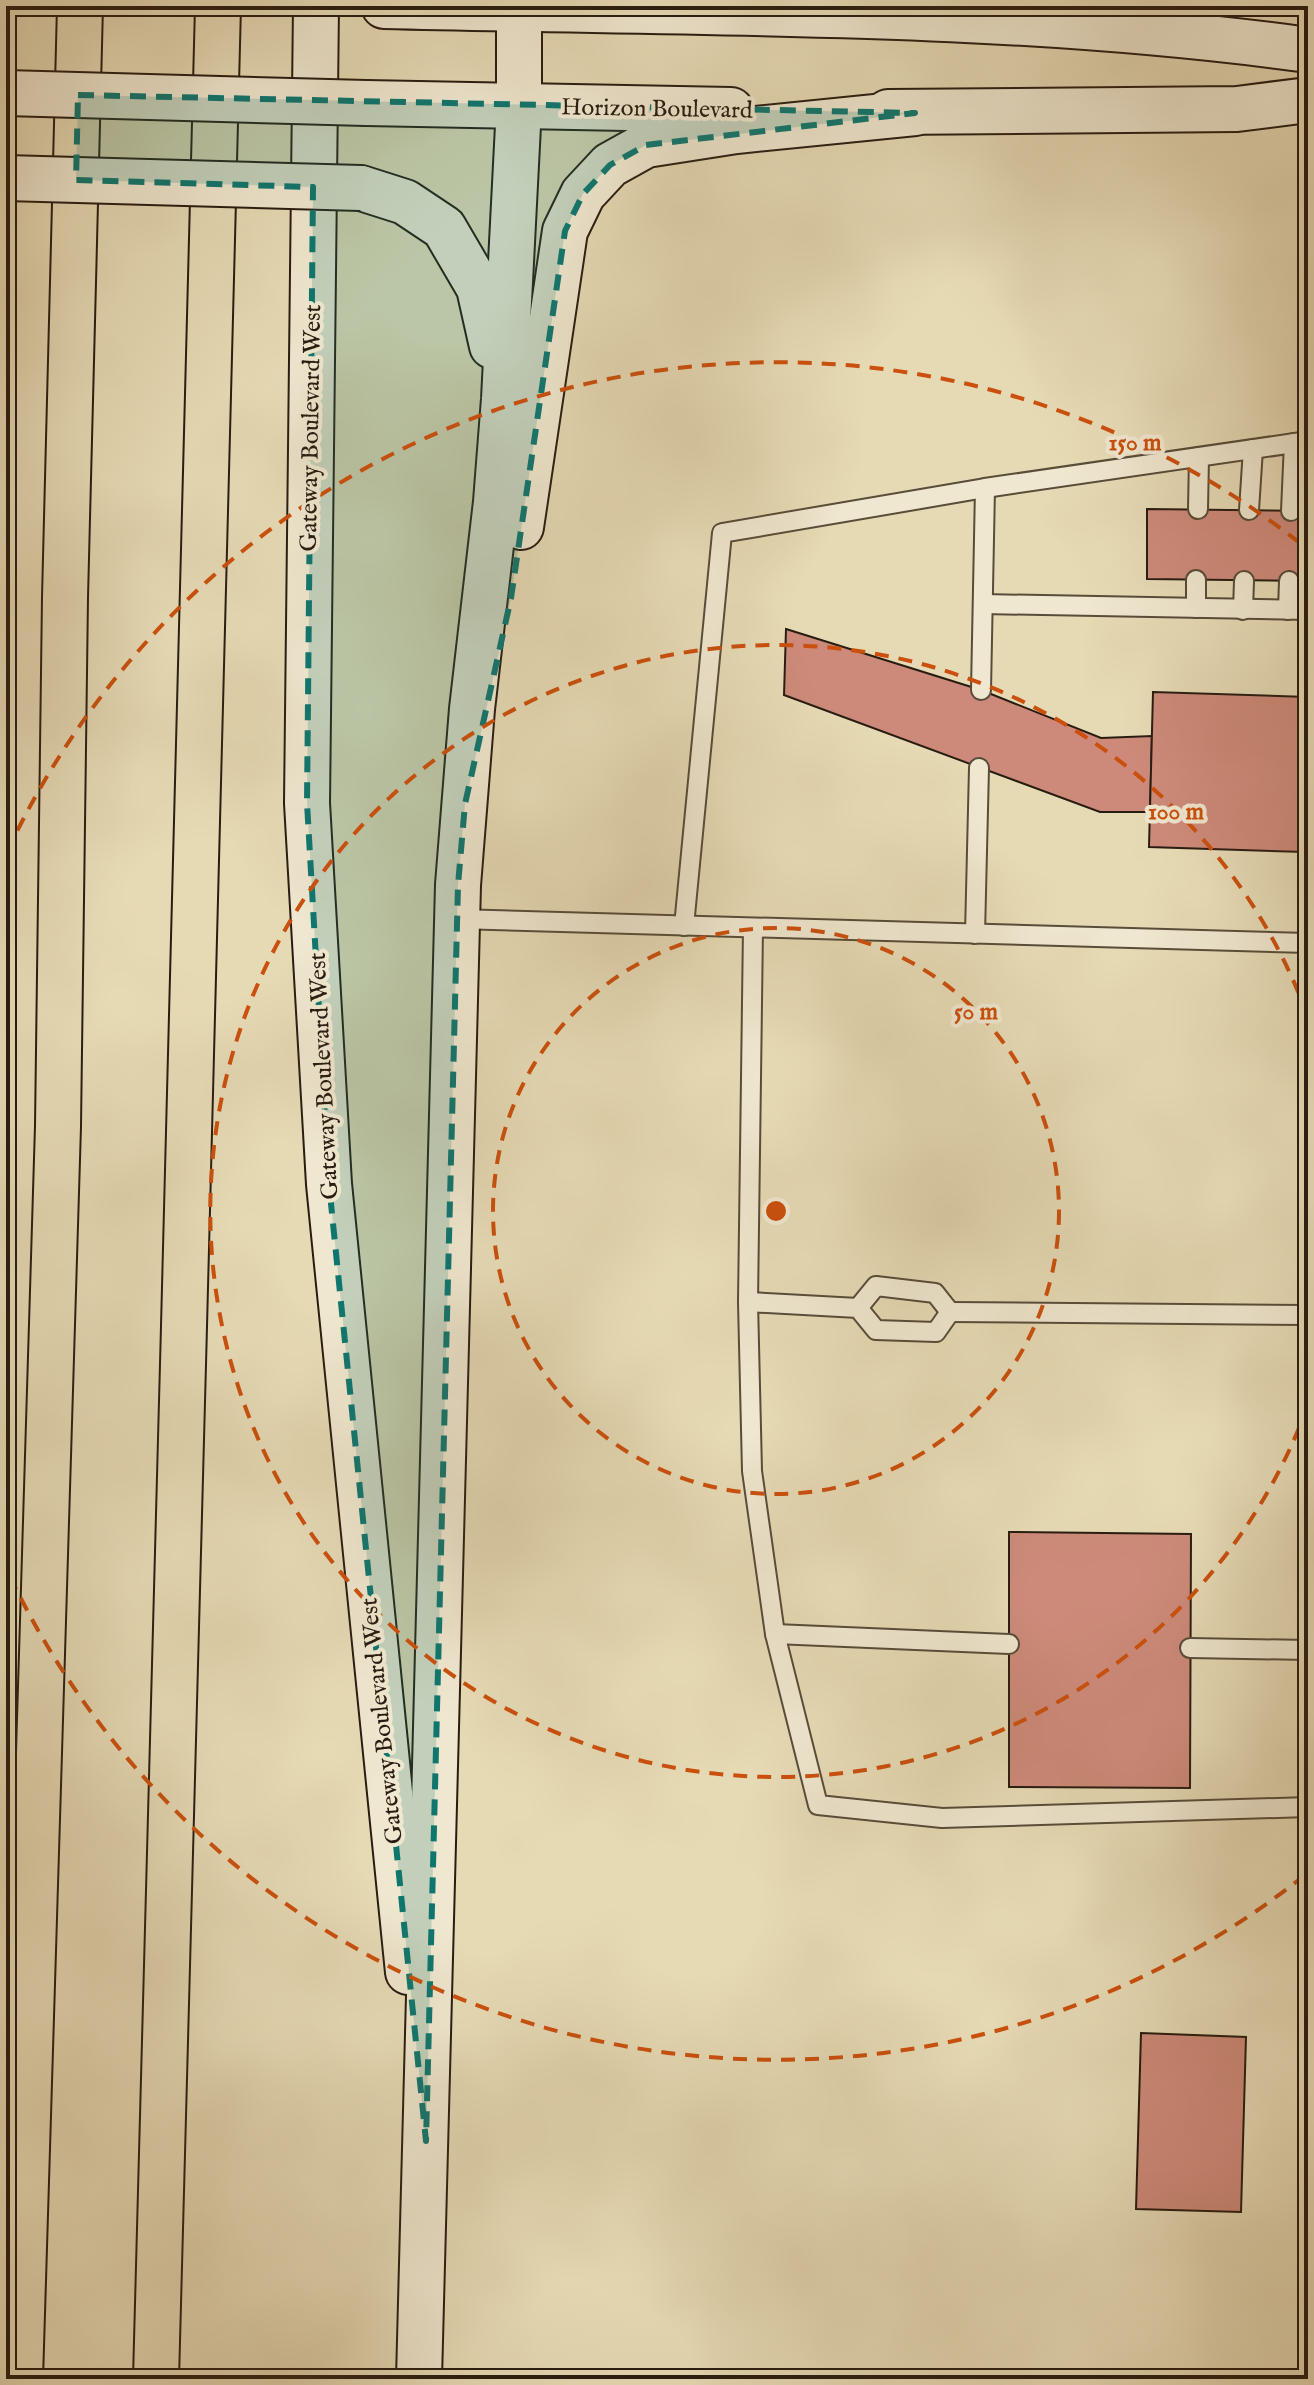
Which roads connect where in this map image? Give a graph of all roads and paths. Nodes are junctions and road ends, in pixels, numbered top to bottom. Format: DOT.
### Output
graph roads {
  1 [pos="80,6"];
  2 [pos="218,6"];
  3 [pos="316,6"];
  4 [pos="384,6"];
  5 [pos="854,6"];
  6 [pos="519,8"];
  7 [pos="901,17"];
  8 [pos="1308,50"];
  9 [pos="6,93"];
  10 [pos="1308,100"];
  11 [pos="519,106"];
  12 [pos="915,113"];
  13 [pos="6,178"];
  14 [pos="504,399"];
  15 [pos="1301,442"];
  16 [pos="1253,449"];
  17 [pos="1199,457"];
  18 [pos="985,488"];
  19 [pos="1198,509"];
  20 [pos="1249,510"];
  21 [pos="1291,511"];
  22 [pos="1196,580"];
  23 [pos="1244,581"];
  24 [pos="1289,581"];
  25 [pos="983,604"];
  26 [pos="1196,608"];
  27 [pos="1243,610"];
  28 [pos="1288,610"];
  29 [pos="1308,610"];
  30 [pos="981,690"];
  31 [pos="979,768"];
  32 [pos="465,804"];
  33 [pos="457,919"];
  34 [pos="684,926"];
  35 [pos="753,928"];
  36 [pos="975,934"];
  37 [pos="1308,943"];
  38 [pos="748,1302"];
  39 [pos="858,1308"];
  40 [pos="950,1312"];
  41 [pos="1308,1315"];
  42 [pos="775,1634"];
  43 [pos="1009,1644"];
  44 [pos="1190,1648"];
  45 [pos="1308,1650"];
  46 [pos="1308,1807"];
  47 [pos="426,2141"];
  48 [pos="20,2379"];
  49 [pos="156,2379"];
  50 [pos="419,2379"];
  1 -- 48 [label="highway"];
  2 -- 49 [label="highway"];
  3 -- 47 [label="main road, Gateway Boulevard West"];
  4 -- 6 [label="main road"];
  5 -- 7 [label="main road"];
  6 -- 7 [label="main road"];
  6 -- 11 [label="main road, Gateway Boulevard West"];
  7 -- 8 [label="main road"];
  9 -- 11 [label="main road, Horizon Boulevard, bridge"];
  10 -- 12 [label="main road, Horizon Boulevard"];
  11 -- 12 [label="main road, Horizon Boulevard"];
  11 -- 14 [label="main road, Gateway Boulevard West"];
  12 -- 32 [label="main road"];
  13 -- 14 [label="main road, bridge"];
  14 -- 32 [label="main road, Gateway Boulevard West"];
  15 -- 16 [label="lane"];
  15 -- 21 [label="lane"];
  16 -- 17 [label="lane"];
  16 -- 20 [label="lane"];
  17 -- 18 [label="lane"];
  17 -- 19 [label="lane"];
  18 -- 25 [label="lane"];
  18 -- 34 [label="lane"];
  22 -- 26 [label="lane"];
  23 -- 27 [label="lane"];
  24 -- 28 [label="lane"];
  25 -- 26 [label="lane"];
  25 -- 30 [label="lane"];
  26 -- 27 [label="lane"];
  27 -- 28 [label="lane"];
  28 -- 29 [label="lane"];
  31 -- 36 [label="lane"];
  32 -- 33 [label="main road, Gateway Boulevard West"];
  33 -- 34 [label="lane"];
  33 -- 47 [label="main road, Gateway Boulevard West"];
  34 -- 35 [label="lane"];
  35 -- 36 [label="lane"];
  35 -- 38 [label="lane"];
  36 -- 37 [label="lane"];
  38 -- 39 [label="lane"];
  38 -- 42 [label="lane"];
  39 -- 40 [label="lane"];
  39 -- 40 [label="lane"];
  40 -- 41 [label="lane"];
  42 -- 43 [label="lane"];
  42 -- 46 [label="lane"];
  44 -- 45 [label="lane"];
  47 -- 50 [label="main road, Gateway Boulevard West"];
}
